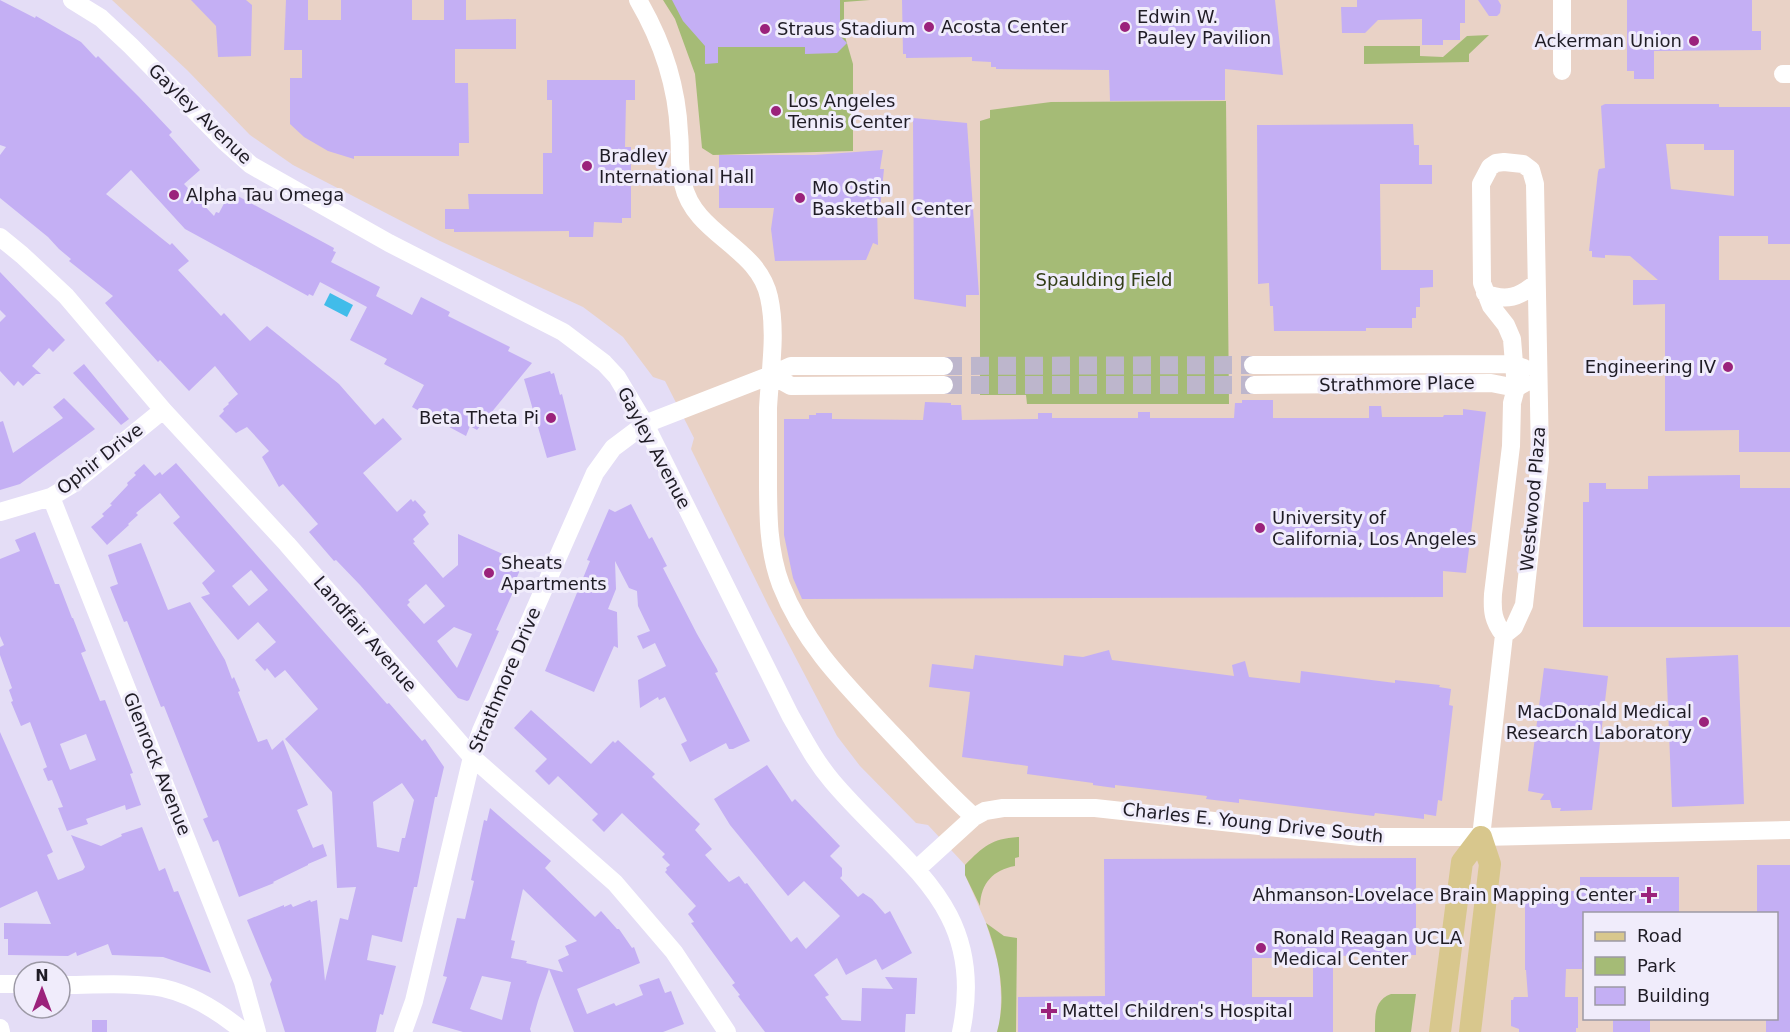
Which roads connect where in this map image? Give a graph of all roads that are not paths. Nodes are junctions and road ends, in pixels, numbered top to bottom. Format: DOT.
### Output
graph roads {
  1 [pos="72,0"];
  2 [pos="638,0"];
  3 [pos="1562,0"];
  4 [pos="1562,71"];
  5 [pos="0,237"];
  6 [pos="1536,283"];
  7 [pos="1485,293"];
  8 [pos="1513,364"];
  9 [pos="1253,365"];
  10 [pos="944,366"];
  11 [pos="771,375"];
  12 [pos="1538,375"];
  13 [pos="944,385"];
  14 [pos="1254,385"];
  15 [pos="1516,388"];
  16 [pos="163,410"];
  17 [pos="645,424"];
  18 [pos="51,497"];
  19 [pos="0,512"];
  20 [pos="1504,634"];
  21 [pos="472,757"];
  22 [pos="974,817"];
  23 [pos="1790,830"];
  24 [pos="1481,837"];
  25 [pos="917,869"];
  26 [pos="72,985"];
  27 [pos="244,1032"];
  28 [pos="257,1032"];
  29 [pos="403,1032"];
  30 [pos="727,1032"];
  31 [pos="961,1032"];
  32 [pos="1440,1032"];
  33 [pos="1470,1032"];
  1 -- 17 [label="street, Gayley Avenue"];
  2 -- 11 [label="street"];
  3 -- 4 [label="street"];
  5 -- 16 [label="street, Landfair Avenue"];
  6 -- 7 [label="street"];
  6 -- 7 [label="street, Westwood Plaza"];
  6 -- 12 [label="street, Westwood Plaza"];
  7 -- 8 [label="street, Westwood Plaza"];
  8 -- 9 [label="street, Strathmore Place"];
  8 -- 12 [label="street, Strathmore Place"];
  8 -- 15 [label="street, Westwood Plaza"];
  10 -- 11 [label="street"];
  11 -- 13 [label="street"];
  11 -- 17 [label="street"];
  11 -- 22 [label="street"];
  12 -- 15 [label="street"];
  12 -- 20 [label="street, Westwood Plaza"];
  14 -- 15 [label="street, Strathmore Place"];
  15 -- 20 [label="street, Westwood Plaza"];
  16 -- 18 [label="street, Ophir Drive"];
  16 -- 21 [label="street, Landfair Avenue"];
  17 -- 21 [label="street, Strathmore Drive"];
  17 -- 25 [label="street, Gayley Avenue"];
  18 -- 19 [label="street, Ophir Drive"];
  18 -- 28 [label="street, Glenrock Avenue"];
  20 -- 24 [label="street, Westwood Plaza"];
  21 -- 29 [label="street, Strathmore Drive"];
  21 -- 30 [label="street, Landfair Avenue"];
  22 -- 24 [label="street, Charles E. Young Drive South"];
  22 -- 25 [label="street, Charles E. Young Drive South"];
  23 -- 24 [label="street, Charles E. Young Drive South"];
  24 -- 32 [label="main road"];
  24 -- 33 [label="main road, Westwood Plaza"];
  25 -- 31 [label="street, Gayley Avenue"];
  26 -- 27 [label="street"];
}
